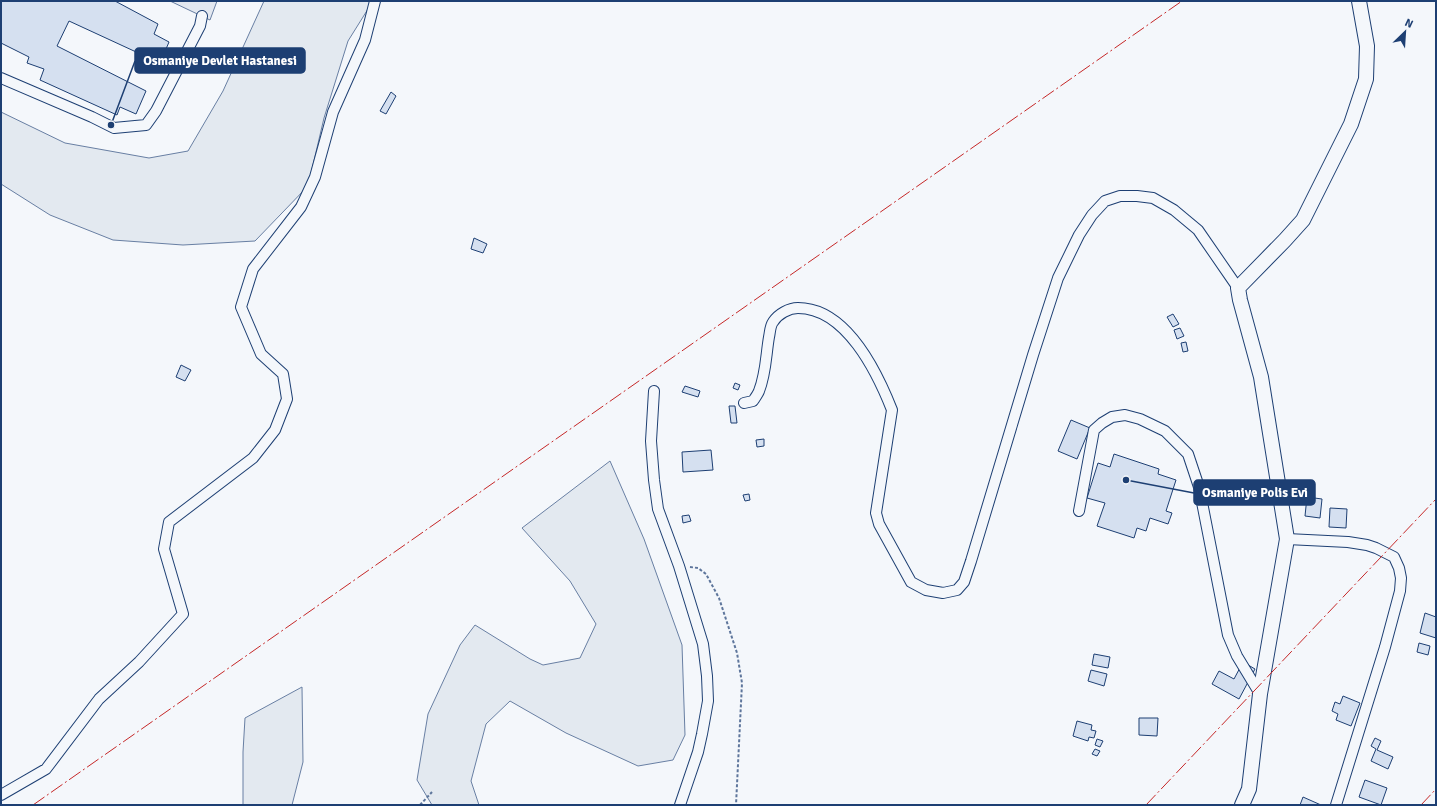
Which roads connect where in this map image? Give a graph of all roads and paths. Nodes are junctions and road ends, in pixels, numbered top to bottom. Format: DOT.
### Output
graph roads {
  1 [pos="375,1"];
  2 [pos="1359,1"];
  3 [pos="202,16"];
  4 [pos="1,78"];
  5 [pos="1238,288"];
  6 [pos="654,391"];
  7 [pos="744,403"];
  8 [pos="1079,511"];
  9 [pos="1287,539"];
  10 [pos="679,566"];
  11 [pos="1260,694"];
  12 [pos="432,792"];
  13 [pos="1,795"];
  14 [pos="420,805"];
  15 [pos="680,805"];
  16 [pos="736,805"];
  17 [pos="1242,805"];
  18 [pos="1336,805"];
  1 -- 13 [label="street"];
  2 -- 5 [label="street"];
  3 -- 4 [label="street"];
  5 -- 7 [label="street"];
  5 -- 9 [label="street"];
  6 -- 10 [label="street"];
  8 -- 11 [label="street"];
  9 -- 11 [label="street"];
  9 -- 18 [label="street"];
  10 -- 15 [label="street"];
  10 -- 16 [label="path"];
  11 -- 17 [label="street"];
  12 -- 14 [label="path"];
}
